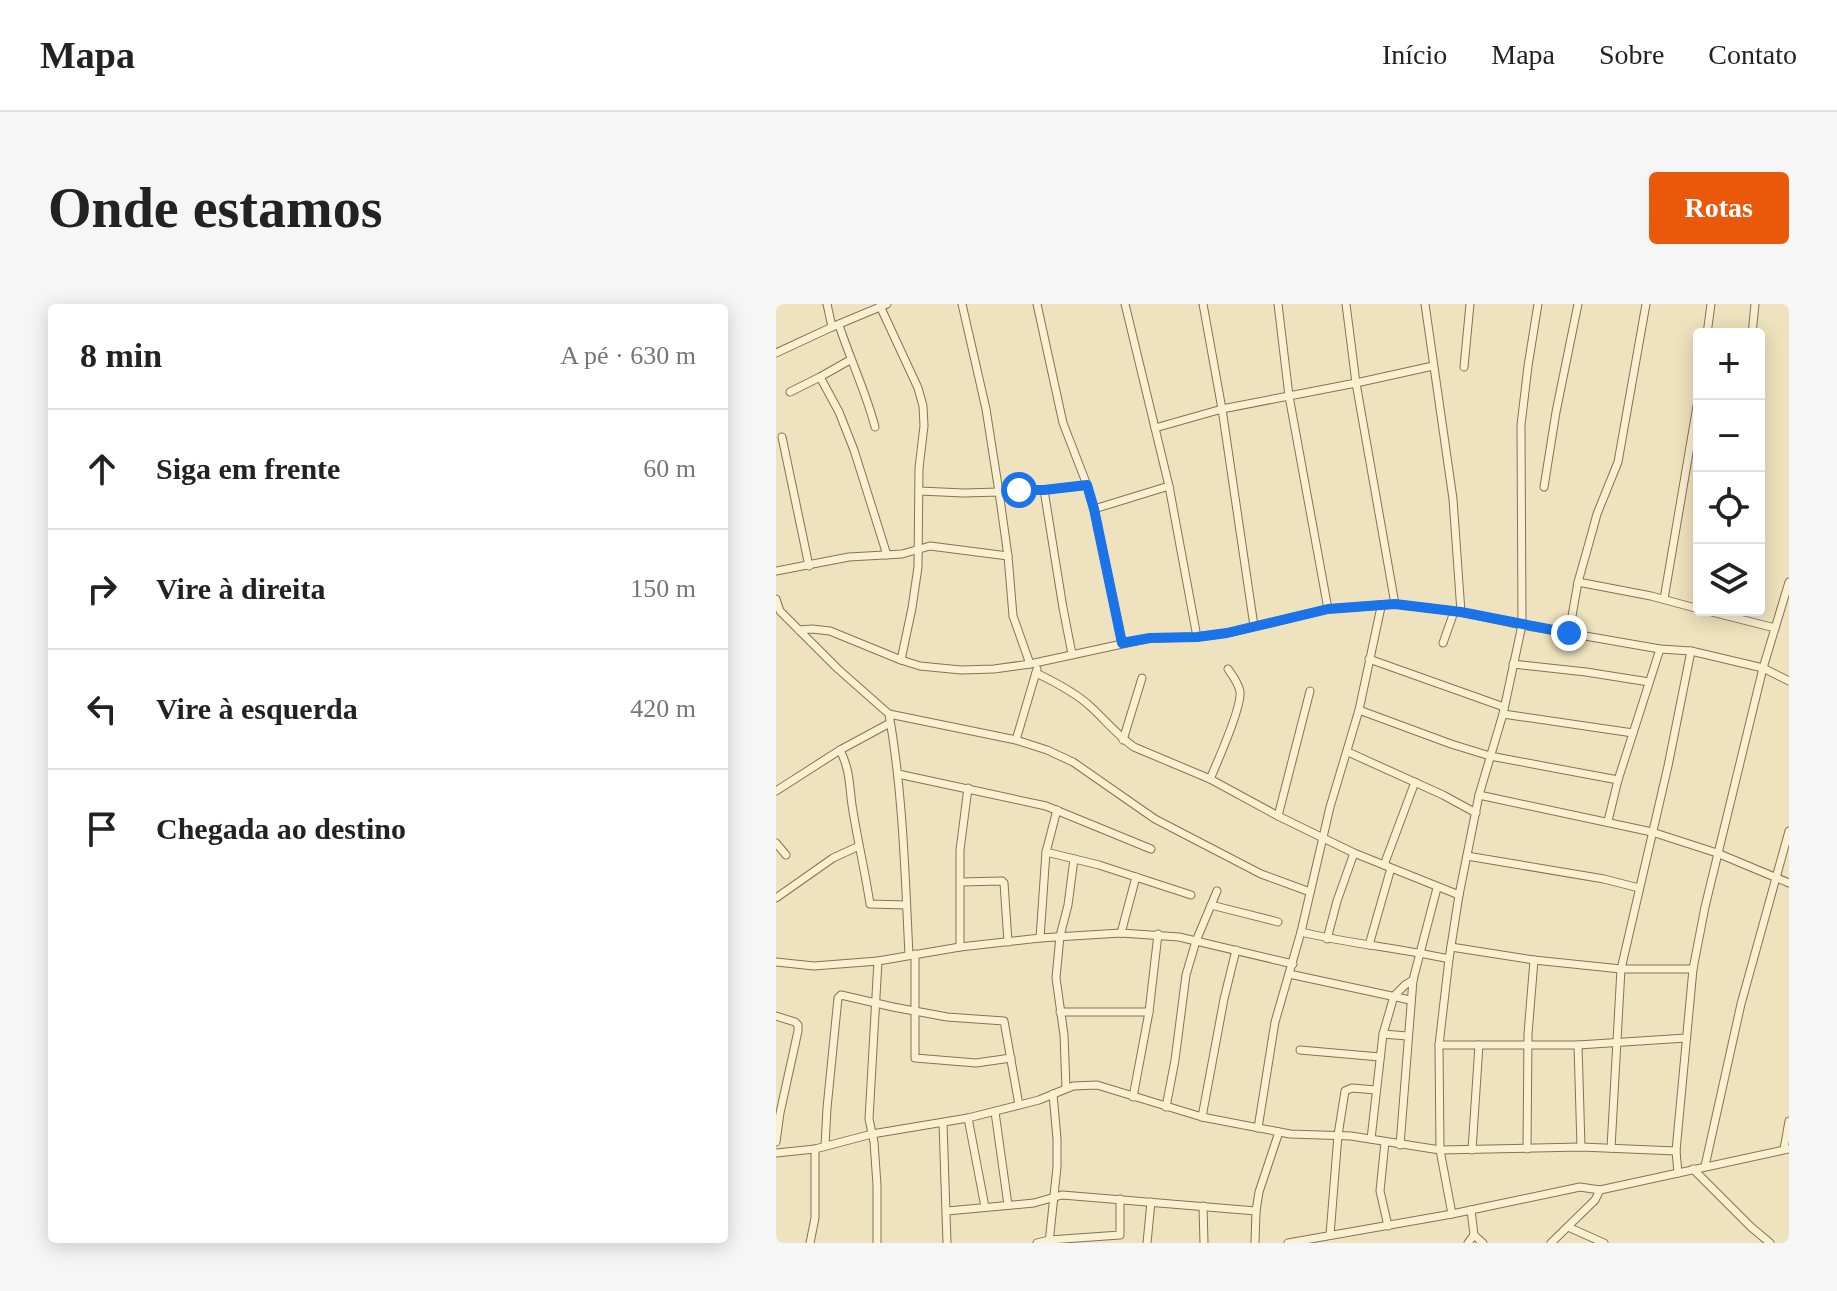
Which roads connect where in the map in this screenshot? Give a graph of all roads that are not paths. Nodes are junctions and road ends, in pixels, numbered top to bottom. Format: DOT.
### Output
graph roads {
  1 [pos="827,304"];
  2 [pos="962,304"];
  3 [pos="1037,304"];
  4 [pos="1125,304"];
  5 [pos="1203,304"];
  6 [pos="1278,304"];
  7 [pos="1346,304"];
  8 [pos="1425,304"];
  9 [pos="1470,304"];
  10 [pos="1538,304"];
  11 [pos="1578,304"];
  12 [pos="1646,304"];
  13 [pos="1711,304"];
  14 [pos="1755,304"];
  15 [pos="884,305"];
  16 [pos="865,308"];
  17 [pos="835,326"];
  18 [pos="1708,328"];
  19 [pos="1753,328"];
  20 [pos="776,353"];
  21 [pos="850,360"];
  22 [pos="1433,366"];
  23 [pos="1464,367"];
  24 [pos="820,377"];
  25 [pos="1356,383"];
  26 [pos="790,392"];
  27 [pos="1289,396"];
  28 [pos="1698,400"];
  29 [pos="1222,409"];
  30 [pos="875,427"];
  31 [pos="1155,428"];
  32 [pos="782,437"];
  33 [pos="1087,485"];
  34 [pos="1169,486"];
  35 [pos="1544,487"];
  36 [pos="1044,490"];
  37 [pos="919,491"];
  38 [pos="999,492"];
  39 [pos="1094,509"];
  40 [pos="919,548"];
  41 [pos="887,555"];
  42 [pos="1008,556"];
  43 [pos="809,566"];
  44 [pos="776,571"];
  45 [pos="1578,582"];
  46 [pos="1789,582"];
  47 [pos="776,599"];
  48 [pos="1664,599"];
  49 [pos="1395,604"];
  50 [pos="1381,607"];
  51 [pos="1693,607"];
  52 [pos="1328,609"];
  53 [pos="1458,612"];
  54 [pos="778,613"];
  55 [pos="1728,616"];
  56 [pos="1522,625"];
  57 [pos="1254,626"];
  58 [pos="1775,628"];
  59 [pos="799,630"];
  60 [pos="1569,633"];
  61 [pos="1197,637"];
  62 [pos="1122,643"];
  63 [pos="1443,643"];
  64 [pos="1660,649"];
  65 [pos="1691,651"];
  66 [pos="1072,654"];
  67 [pos="1369,659"];
  68 [pos="901,660"];
  69 [pos="1040,662"];
  70 [pos="1030,664"];
  71 [pos="1513,664"];
  72 [pos="1763,668"];
  73 [pos="1228,669"];
  74 [pos="1036,673"];
  75 [pos="1142,678"];
  76 [pos="1789,681"];
  77 [pos="1649,682"];
  78 [pos="1310,691"];
  79 [pos="1359,710"];
  80 [pos="1504,710"];
  81 [pos="889,714"];
  82 [pos="890,723"];
  83 [pos="1633,733"];
  84 [pos="1016,740"];
  85 [pos="1123,740"];
  86 [pos="840,750"];
  87 [pos="1348,752"];
  88 [pos="1490,756"];
  89 [pos="898,774"];
  90 [pos="1210,779"];
  91 [pos="1618,780"];
  92 [pos="1415,782"];
  93 [pos="968,788"];
  94 [pos="776,791"];
  95 [pos="1479,795"];
  96 [pos="1057,810"];
  97 [pos="1476,813"];
  98 [pos="1278,816"];
  99 [pos="1608,821"];
  100 [pos="1789,831"];
  101 [pos="1652,832"];
  102 [pos="1323,838"];
  103 [pos="776,843"];
  104 [pos="859,846"];
  105 [pos="1151,849"];
  106 [pos="1046,852"];
  107 [pos="1354,853"];
  108 [pos="1717,853"];
  109 [pos="786,855"];
  110 [pos="1467,856"];
  111 [pos="1074,859"];
  112 [pos="1387,867"];
  113 [pos="1136,877"];
  114 [pos="1777,878"];
  115 [pos="961,882"];
  116 [pos="1789,883"];
  117 [pos="1437,888"];
  118 [pos="1639,888"];
  119 [pos="1217,891"];
  120 [pos="1310,892"];
  121 [pos="1191,895"];
  122 [pos="1459,895"];
  123 [pos="776,898"];
  124 [pos="906,905"];
  125 [pos="1211,905"];
  126 [pos="1278,922"];
  127 [pos="1301,932"];
  128 [pos="1121,933"];
  129 [pos="1158,934"];
  130 [pos="1060,936"];
  131 [pos="1040,938"];
  132 [pos="1327,939"];
  133 [pos="1196,941"];
  134 [pos="1008,942"];
  135 [pos="1369,945"];
  136 [pos="960,947"];
  137 [pos="1451,947"];
  138 [pos="1236,950"];
  139 [pos="1420,953"];
  140 [pos="912,954"];
  141 [pos="1449,959"];
  142 [pos="1534,960"];
  143 [pos="878,961"];
  144 [pos="776,962"];
  145 [pos="1293,964"];
  146 [pos="1621,969"];
  147 [pos="1693,969"];
  148 [pos="1289,974"];
  149 [pos="1413,980"];
  150 [pos="1394,996"];
  151 [pos="1410,1000"];
  152 [pos="876,1003"];
  153 [pos="916,1012"];
  154 [pos="1060,1012"];
  155 [pos="1149,1012"];
  156 [pos="776,1016"];
  157 [pos="1383,1034"];
  158 [pos="1407,1036"];
  159 [pos="1686,1038"];
  160 [pos="1616,1042"];
  161 [pos="1439,1045"];
  162 [pos="1479,1045"];
  163 [pos="1578,1045"];
  164 [pos="1529,1046"];
  165 [pos="1300,1050"];
  166 [pos="1380,1057"];
  167 [pos="1011,1058"];
  168 [pos="1066,1088"];
  169 [pos="1376,1090"];
  170 [pos="1053,1094"];
  171 [pos="1133,1097"];
  172 [pos="1019,1105"];
  173 [pos="1166,1107"];
  174 [pos="995,1112"];
  175 [pos="1202,1117"];
  176 [pos="968,1118"];
  177 [pos="1789,1121"];
  178 [pos="943,1123"];
  179 [pos="1258,1128"];
  180 [pos="1279,1132"];
  181 [pos="872,1134"];
  182 [pos="1338,1135"];
  183 [pos="1371,1139"];
  184 [pos="776,1142"];
  185 [pos="1385,1142"];
  186 [pos="1400,1145"];
  187 [pos="825,1146"];
  188 [pos="1581,1147"];
  189 [pos="1611,1148"];
  190 [pos="815,1149"];
  191 [pos="1527,1149"];
  192 [pos="1787,1149"];
  193 [pos="1440,1150"];
  194 [pos="1472,1150"];
  195 [pos="1676,1151"];
  196 [pos="776,1153"];
  197 [pos="1705,1166"];
  198 [pos="1693,1169"];
  199 [pos="1678,1173"];
  200 [pos="1600,1190"];
  201 [pos="1053,1199"];
  202 [pos="1120,1199"];
  203 [pos="1151,1202"];
  204 [pos="1008,1205"];
  205 [pos="1203,1206"];
  206 [pos="985,1207"];
  207 [pos="1471,1210"];
  208 [pos="947,1211"];
  209 [pos="1256,1211"];
  210 [pos="1452,1214"];
  211 [pos="1388,1226"];
  212 [pos="1568,1227"];
  213 [pos="1474,1235"];
  214 [pos="1335,1237"];
  215 [pos="1049,1242"];
  216 [pos="810,1243"];
  217 [pos="877,1243"];
  218 [pos="947,1243"];
  219 [pos="1037,1243"];
  220 [pos="1147,1243"];
  221 [pos="1204,1243"];
  222 [pos="1255,1243"];
  223 [pos="1288,1243"];
  224 [pos="1468,1243"];
  225 [pos="1483,1243"];
  226 [pos="1551,1243"];
  227 [pos="1604,1243"];
  228 [pos="1770,1243"];
  1 -- 17 [label="street"];
  2 -- 38 [label="street"];
  3 -- 33 [label="street"];
  4 -- 31 [label="street"];
  5 -- 29 [label="street"];
  6 -- 27 [label="street"];
  7 -- 25 [label="street"];
  8 -- 22 [label="street"];
  9 -- 23 [label="street"];
  10 -- 56 [label="street"];
  11 -- 35 [label="street"];
  12 -- 45 [label="street"];
  13 -- 18 [label="street"];
  14 -- 19 [label="street"];
  15 -- 16 [label="street"];
  15 -- 37 [label="street"];
  16 -- 17 [label="street"];
  17 -- 20 [label="street"];
  17 -- 21 [label="street"];
  21 -- 24 [label="street"];
  21 -- 30 [label="street"];
  22 -- 25 [label="street"];
  22 -- 53 [label="street"];
  24 -- 26 [label="street"];
  24 -- 41 [label="street"];
  25 -- 27 [label="street"];
  25 -- 49 [label="street"];
  27 -- 29 [label="street"];
  27 -- 52 [label="street"];
  28 -- 48 [label="street"];
  29 -- 31 [label="street"];
  29 -- 57 [label="street"];
  31 -- 34 [label="street"];
  32 -- 43 [label="street"];
  33 -- 36 [label="street"];
  33 -- 39 [label="street"];
  34 -- 39 [label="street"];
  34 -- 61 [label="street"];
  36 -- 38 [label="street"];
  36 -- 66 [label="street"];
  37 -- 38 [label="street"];
  37 -- 40 [label="street"];
  38 -- 42 [label="street"];
  39 -- 62 [label="street"];
  40 -- 41 [label="street"];
  40 -- 42 [label="street"];
  40 -- 68 [label="street"];
  41 -- 43 [label="street"];
  42 -- 70 [label="street"];
  43 -- 44 [label="street"];
  45 -- 48 [label="street"];
  45 -- 60 [label="street"];
  46 -- 58 [label="street"];
  47 -- 54 [label="street"];
  48 -- 51 [label="street"];
  49 -- 50 [label="street"];
  49 -- 53 [label="street"];
  50 -- 52 [label="street"];
  50 -- 67 [label="street"];
  52 -- 57 [label="street"];
  53 -- 56 [label="street"];
  53 -- 63 [label="street"];
  54 -- 59 [label="street"];
  55 -- 58 [label="street"];
  56 -- 60 [label="street"];
  56 -- 71 [label="street"];
  57 -- 61 [label="street"];
  58 -- 72 [label="street"];
  59 -- 68 [label="street"];
  59 -- 81 [label="street"];
  60 -- 64 [label="street"];
  61 -- 62 [label="street"];
  62 -- 66 [label="street"];
  64 -- 65 [label="street"];
  64 -- 77 [label="street"];
  65 -- 72 [label="street"];
  65 -- 101 [label="street"];
  66 -- 69 [label="street"];
  67 -- 79 [label="street"];
  67 -- 80 [label="street"];
  68 -- 70 [label="street"];
  69 -- 70 [label="street"];
  69 -- 74 [label="street"];
  71 -- 77 [label="street"];
  71 -- 80 [label="street"];
  72 -- 76 [label="street"];
  72 -- 108 [label="street"];
  73 -- 90 [label="street"];
  74 -- 84 [label="street"];
  74 -- 85 [label="street"];
  75 -- 85 [label="street"];
  77 -- 83 [label="street"];
  78 -- 98 [label="street"];
  79 -- 87 [label="street"];
  79 -- 88 [label="street"];
  80 -- 83 [label="street"];
  80 -- 88 [label="street"];
  81 -- 82 [label="street"];
  81 -- 84 [label="street"];
  82 -- 86 [label="street"];
  82 -- 89 [label="street"];
  83 -- 91 [label="street"];
  84 -- 120 [label="street"];
  85 -- 90 [label="street"];
  86 -- 94 [label="street"];
  86 -- 104 [label="street"];
  87 -- 92 [label="street"];
  87 -- 102 [label="street"];
  88 -- 91 [label="street"];
  88 -- 95 [label="street"];
  89 -- 93 [label="street"];
  89 -- 124 [label="street"];
  90 -- 98 [label="street"];
  91 -- 99 [label="street"];
  92 -- 97 [label="street"];
  92 -- 112 [label="street"];
  93 -- 96 [label="street"];
  93 -- 115 [label="street"];
  95 -- 97 [label="street"];
  95 -- 99 [label="street"];
  96 -- 105 [label="street"];
  96 -- 106 [label="street"];
  97 -- 110 [label="street"];
  98 -- 102 [label="street"];
  99 -- 101 [label="street"];
  100 -- 114 [label="street"];
  101 -- 108 [label="street"];
  101 -- 118 [label="street"];
  102 -- 107 [label="street"];
  102 -- 120 [label="street"];
  103 -- 109 [label="street"];
  104 -- 123 [label="street"];
  104 -- 124 [label="street"];
  106 -- 111 [label="street"];
  106 -- 131 [label="street"];
  107 -- 112 [label="street"];
  107 -- 132 [label="street"];
  108 -- 114 [label="street"];
  108 -- 147 [label="street"];
  110 -- 118 [label="street"];
  110 -- 122 [label="street"];
  111 -- 113 [label="street"];
  111 -- 130 [label="street"];
  112 -- 117 [label="street"];
  112 -- 135 [label="street"];
  113 -- 121 [label="street"];
  113 -- 128 [label="street"];
  114 -- 116 [label="street"];
  114 -- 197 [label="street"];
  115 -- 134 [label="street"];
  115 -- 136 [label="street"];
  117 -- 122 [label="street"];
  117 -- 139 [label="street"];
  118 -- 146 [label="street"];
  119 -- 125 [label="street"];
  120 -- 127 [label="street"];
  122 -- 137 [label="street"];
  124 -- 140 [label="street"];
  125 -- 126 [label="street"];
  125 -- 133 [label="street"];
  127 -- 132 [label="street"];
  127 -- 145 [label="street"];
  128 -- 129 [label="street"];
  128 -- 130 [label="street"];
  129 -- 133 [label="street"];
  129 -- 155 [label="street"];
  130 -- 131 [label="street"];
  130 -- 154 [label="street"];
  131 -- 134 [label="street"];
  132 -- 135 [label="street"];
  133 -- 138 [label="street"];
  133 -- 173 [label="street"];
  134 -- 136 [label="street"];
  135 -- 139 [label="street"];
  136 -- 140 [label="street"];
  137 -- 141 [label="street"];
  137 -- 142 [label="street"];
  138 -- 145 [label="street"];
  138 -- 175 [label="street"];
  139 -- 141 [label="street"];
  139 -- 149 [label="street"];
  140 -- 143 [label="street"];
  140 -- 153 [label="street"];
  141 -- 161 [label="street"];
  142 -- 146 [label="street"];
  142 -- 164 [label="street"];
  143 -- 144 [label="street"];
  143 -- 152 [label="street"];
  145 -- 148 [label="street"];
  146 -- 147 [label="street"];
  146 -- 160 [label="street"];
  147 -- 159 [label="street"];
  148 -- 150 [label="street"];
  148 -- 179 [label="street"];
  149 -- 150 [label="street"];
  149 -- 151 [label="street"];
  150 -- 151 [label="street"];
  150 -- 157 [label="street"];
  151 -- 158 [label="street"];
  152 -- 153 [label="street"];
  152 -- 181 [label="street"];
  152 -- 187 [label="street"];
  153 -- 167 [label="street"];
  153 -- 167 [label="street"];
  154 -- 155 [label="street"];
  154 -- 168 [label="street"];
  155 -- 171 [label="street"];
  156 -- 184 [label="street"];
  157 -- 158 [label="street"];
  157 -- 166 [label="street"];
  158 -- 186 [label="street"];
  159 -- 160 [label="street"];
  159 -- 195 [label="street"];
  160 -- 163 [label="street"];
  160 -- 189 [label="street"];
  161 -- 162 [label="street"];
  161 -- 193 [label="street"];
  162 -- 164 [label="street"];
  162 -- 194 [label="street"];
  163 -- 164 [label="street"];
  163 -- 188 [label="street"];
  164 -- 191 [label="street"];
  165 -- 166 [label="street"];
  166 -- 169 [label="street"];
  167 -- 172 [label="street"];
  168 -- 170 [label="street"];
  168 -- 171 [label="street"];
  169 -- 182 [label="street"];
  169 -- 183 [label="street"];
  170 -- 172 [label="street"];
  170 -- 201 [label="street"];
  171 -- 173 [label="street"];
  172 -- 174 [label="street"];
  173 -- 175 [label="street"];
  174 -- 176 [label="street"];
  174 -- 204 [label="street"];
  175 -- 179 [label="street"];
  176 -- 178 [label="street"];
  176 -- 206 [label="street"];
  177 -- 192 [label="street"];
  178 -- 181 [label="street"];
  178 -- 208 [label="street"];
  179 -- 180 [label="street"];
  180 -- 182 [label="street"];
  180 -- 209 [label="street"];
  181 -- 187 [label="street"];
  181 -- 217 [label="street"];
  182 -- 183 [label="street"];
  182 -- 214 [label="street"];
  183 -- 185 [label="street"];
  185 -- 186 [label="street"];
  185 -- 211 [label="street"];
  186 -- 193 [label="street"];
  187 -- 190 [label="street"];
  188 -- 189 [label="street"];
  188 -- 191 [label="street"];
  189 -- 195 [label="street"];
  190 -- 196 [label="street"];
  190 -- 216 [label="street"];
  191 -- 194 [label="street"];
  192 -- 197 [label="street"];
  193 -- 194 [label="street"];
  193 -- 210 [label="street"];
  195 -- 199 [label="street"];
  197 -- 198 [label="street"];
  198 -- 199 [label="street"];
  198 -- 228 [label="street"];
  199 -- 200 [label="street"];
  200 -- 207 [label="street"];
  200 -- 212 [label="street"];
  201 -- 202 [label="street"];
  201 -- 204 [label="street"];
  201 -- 215 [label="street"];
  202 -- 203 [label="street"];
  202 -- 215 [label="street"];
  203 -- 205 [label="street"];
  203 -- 220 [label="street"];
  204 -- 206 [label="street"];
  205 -- 209 [label="street"];
  205 -- 221 [label="street"];
  206 -- 208 [label="street"];
  207 -- 210 [label="street"];
  207 -- 213 [label="street"];
  208 -- 218 [label="street"];
  209 -- 222 [label="street"];
  210 -- 211 [label="street"];
  211 -- 214 [label="street"];
  212 -- 226 [label="street"];
  212 -- 227 [label="street"];
  213 -- 224 [label="street"];
  213 -- 225 [label="street"];
  214 -- 223 [label="street"];
  215 -- 219 [label="street"];
}
